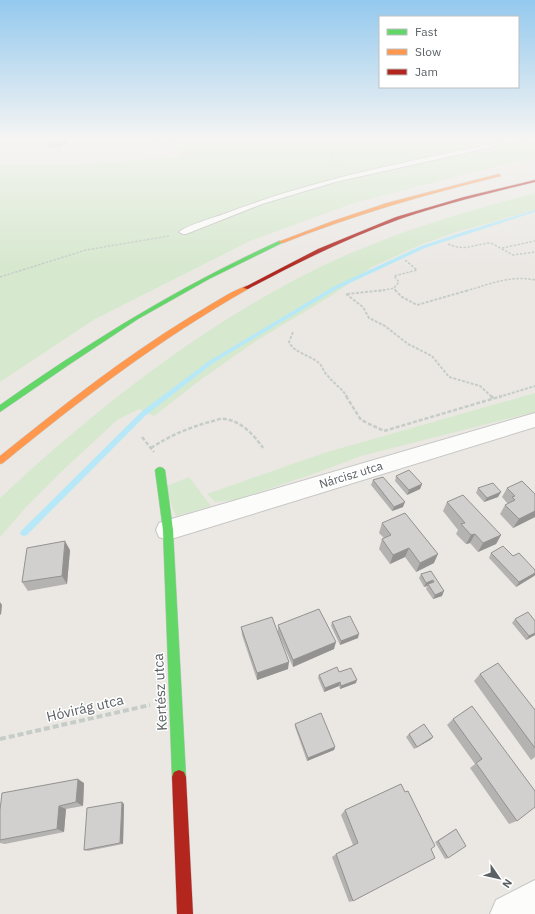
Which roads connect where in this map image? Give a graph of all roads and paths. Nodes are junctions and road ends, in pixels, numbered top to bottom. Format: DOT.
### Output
graph roads {
  1 [pos="325,183"];
  2 [pos="463,183"];
  3 [pos="525,183"];
  4 [pos="183,232"];
  5 [pos="535,241"];
  6 [pos="448,244"];
  7 [pos="502,248"];
  8 [pos="535,252"];
  9 [pos="405,260"];
  10 [pos="0,277"];
  11 [pos="535,280"];
  12 [pos="394,288"];
  13 [pos="293,332"];
  14 [pos="535,386"];
  15 [pos="493,398"];
  16 [pos="0,409"];
  17 [pos="535,420"];
  18 [pos="151,448"];
  19 [pos="263,448"];
  20 [pos="0,461"];
  21 [pos="160,470"];
  22 [pos="168,530"];
  23 [pos="174,699"];
  24 [pos="0,739"];
  25 [pos="535,900"];
  26 [pos="185,914"];
  27 [pos="510,914"];
  1 -- 4 [label="lane"];
  2 -- 16 [label="main road"];
  3 -- 20 [label="main road"];
  4 -- 10 [label="path"];
  5 -- 7 [label="path"];
  6 -- 7 [label="path"];
  7 -- 8 [label="path"];
  9 -- 12 [label="path"];
  11 -- 12 [label="path"];
  12 -- 15 [label="path"];
  13 -- 15 [label="path"];
  14 -- 15 [label="path"];
  17 -- 22 [label="street, Nárcisz utca"];
  18 -- 19 [label="path"];
  21 -- 22 [label="main road, Kertész utca"];
  22 -- 23 [label="main road, Kertész utca"];
  23 -- 24 [label="path, Hóvirág utca"];
  23 -- 26 [label="main road, Kertész utca"];
  25 -- 27 [label="street"];
}
